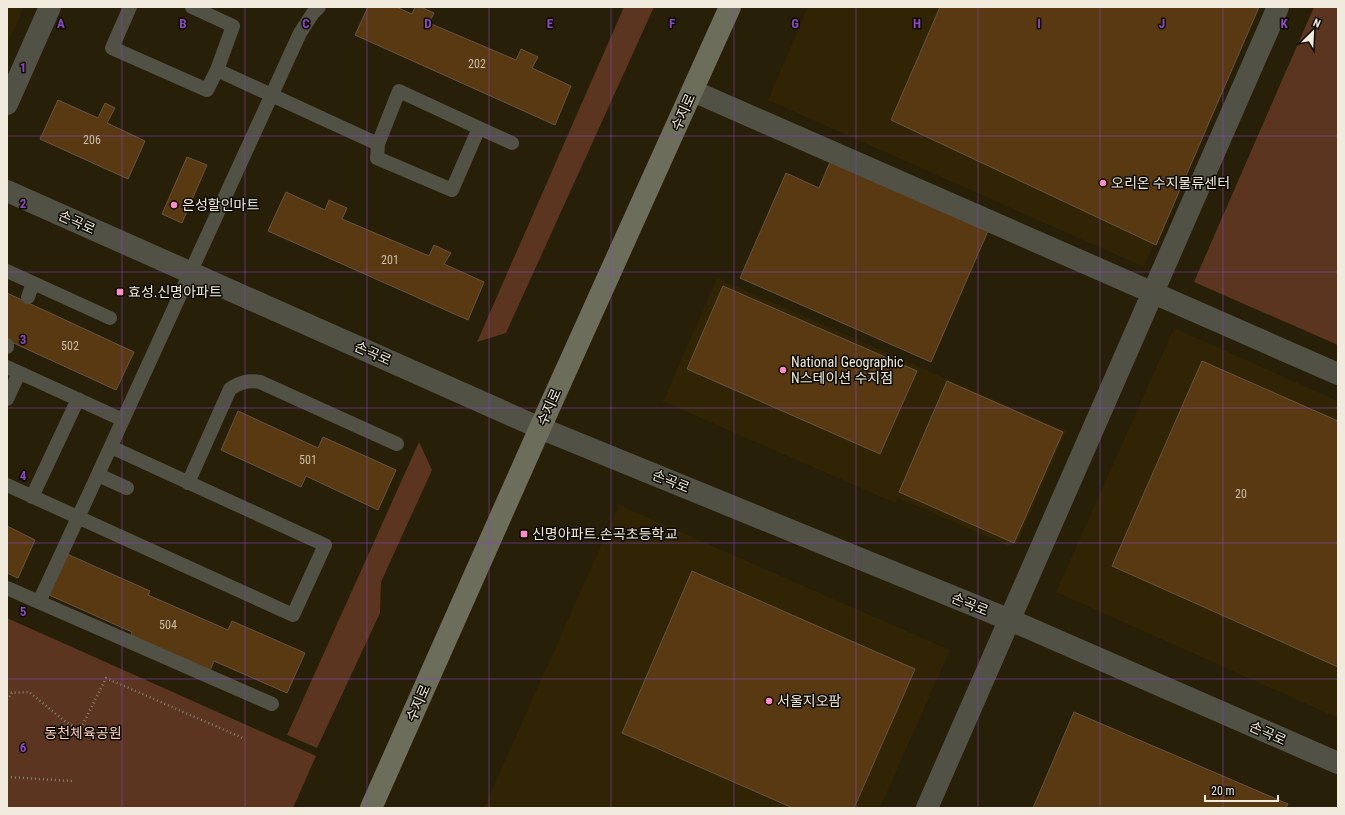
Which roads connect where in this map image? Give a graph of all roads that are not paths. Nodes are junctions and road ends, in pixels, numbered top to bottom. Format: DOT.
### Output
graph roads {
  1 [pos="50,7"];
  2 [pos="130,7"];
  3 [pos="192,7"];
  4 [pos="319,7"];
  5 [pos="730,7"];
  6 [pos="1278,7"];
  7 [pos="217,70"];
  8 [pos="693,91"];
  9 [pos="272,94"];
  10 [pos="7,104"];
  11 [pos="479,128"];
  12 [pos="512,143"];
  13 [pos="378,144"];
  14 [pos="7,191"];
  15 [pos="7,271"];
  16 [pos="190,272"];
  17 [pos="34,283"];
  18 [pos="1152,292"];
  19 [pos="28,297"];
  20 [pos="110,318"];
  21 [pos="13,370"];
  22 [pos="1338,374"];
  23 [pos="7,399"];
  24 [pos="78,399"];
  25 [pos="123,420"];
  26 [pos="540,428"];
  27 [pos="397,444"];
  28 [pos="111,448"];
  29 [pos="98,475"];
  30 [pos="188,483"];
  31 [pos="7,485"];
  32 [pos="127,488"];
  33 [pos="32,497"];
  34 [pos="78,518"];
  35 [pos="7,588"];
  36 [pos="38,602"];
  37 [pos="1010,620"];
  38 [pos="272,704"];
  39 [pos="1338,763"];
  40 [pos="371,808"];
  41 [pos="927,808"];
  1 -- 10 [label="street"];
  2 -- 7 [label="lane"];
  3 -- 7 [label="lane"];
  4 -- 9 [label="lane"];
  5 -- 8 [label="main road, 수지로"];
  6 -- 18 [label="street"];
  7 -- 9 [label="lane"];
  8 -- 18 [label="street"];
  8 -- 26 [label="main road, 수지로"];
  9 -- 13 [label="lane"];
  9 -- 16 [label="lane"];
  11 -- 12 [label="lane"];
  11 -- 13 [label="lane"];
  11 -- 13 [label="lane"];
  14 -- 16 [label="street, 손곡로"];
  15 -- 17 [label="lane"];
  16 -- 25 [label="lane"];
  16 -- 26 [label="street, 손곡로"];
  17 -- 19 [label="lane"];
  17 -- 20 [label="lane"];
  18 -- 22 [label="street"];
  18 -- 37 [label="street"];
  21 -- 23 [label="lane"];
  21 -- 24 [label="lane"];
  24 -- 25 [label="lane"];
  24 -- 33 [label="lane"];
  25 -- 28 [label="lane"];
  26 -- 37 [label="street, 손곡로"];
  26 -- 40 [label="main road, 수지로"];
  27 -- 30 [label="lane"];
  28 -- 29 [label="lane"];
  28 -- 30 [label="lane"];
  29 -- 32 [label="lane"];
  29 -- 34 [label="lane"];
  30 -- 34 [label="lane"];
  31 -- 33 [label="lane"];
  33 -- 34 [label="lane"];
  34 -- 36 [label="lane"];
  35 -- 36 [label="lane"];
  36 -- 38 [label="lane"];
  37 -- 39 [label="street, 손곡로"];
  37 -- 41 [label="street"];
}
